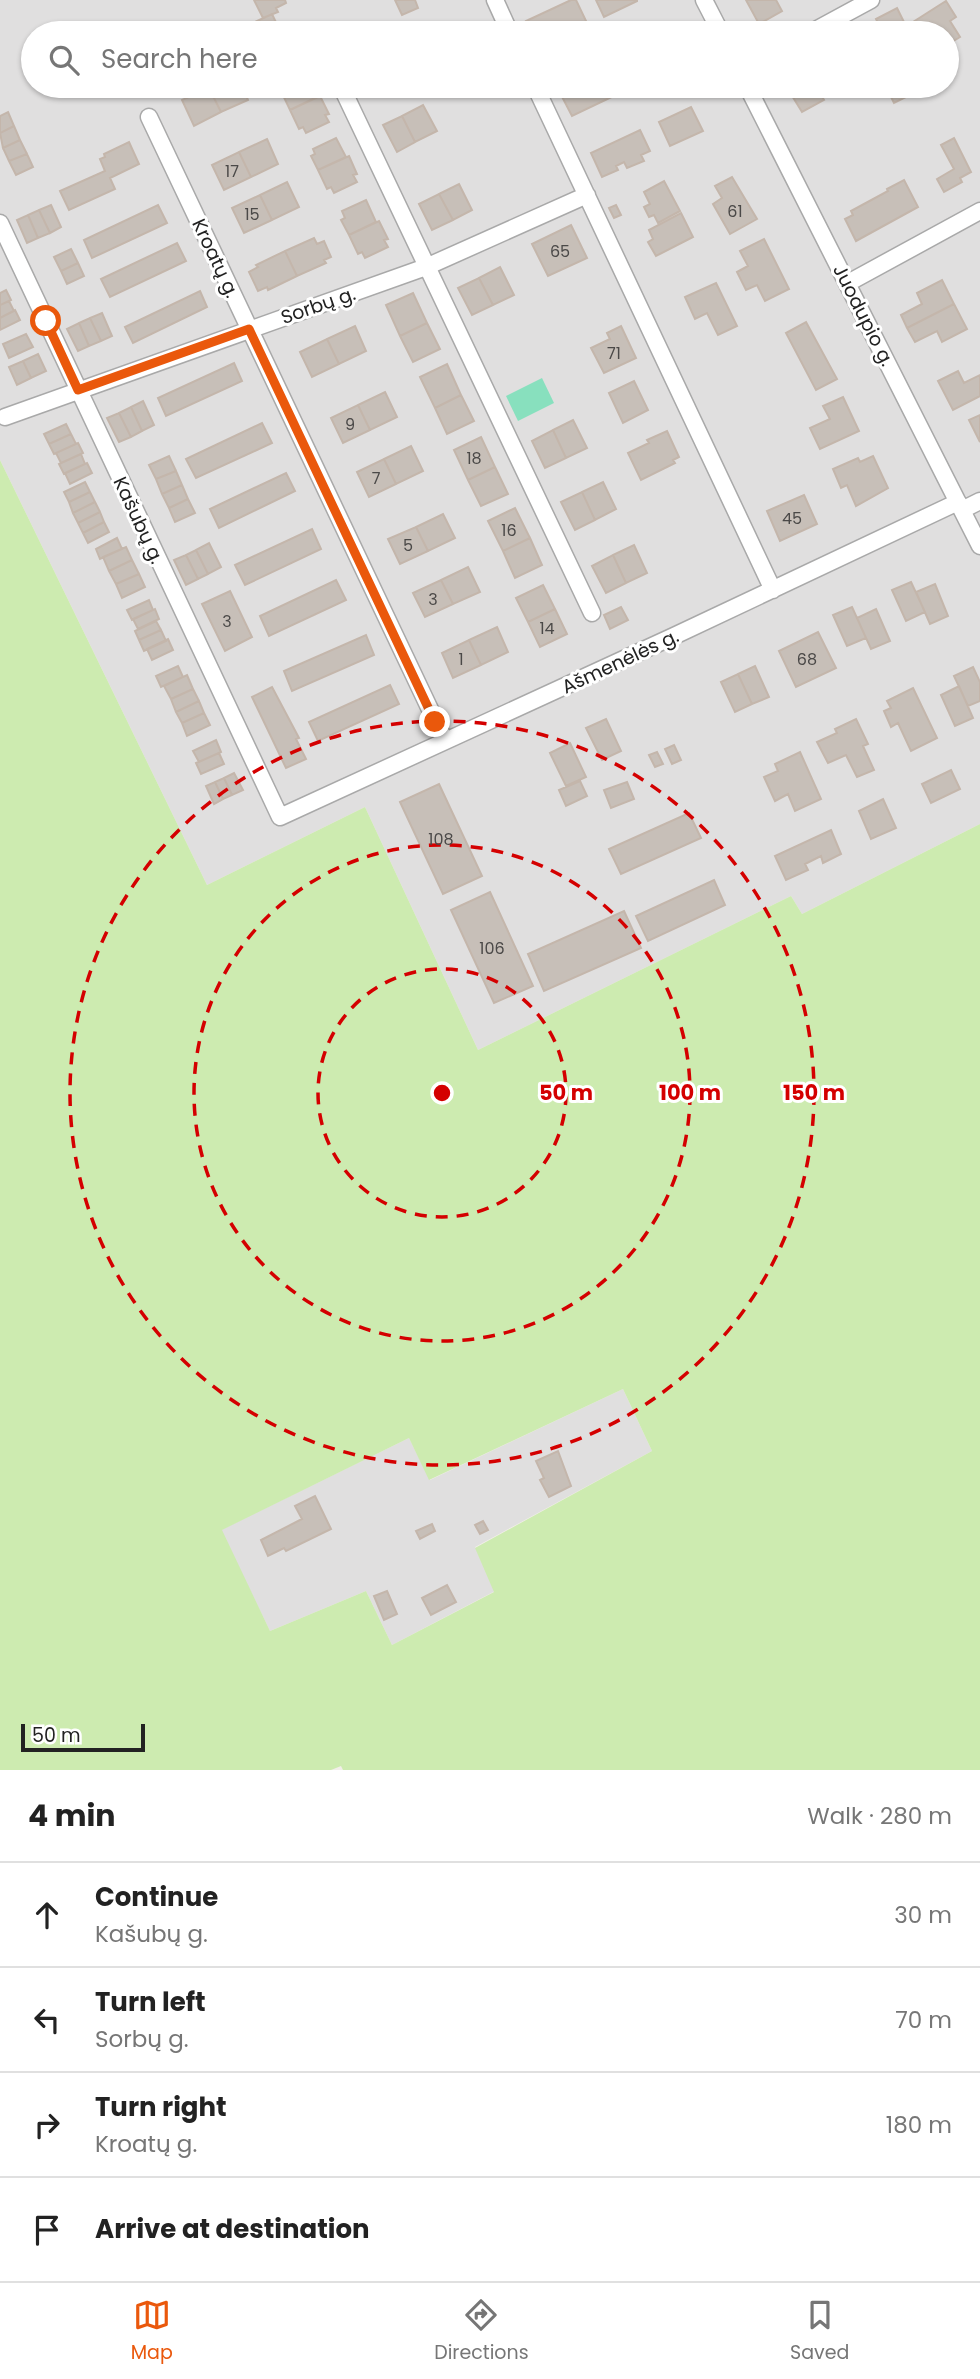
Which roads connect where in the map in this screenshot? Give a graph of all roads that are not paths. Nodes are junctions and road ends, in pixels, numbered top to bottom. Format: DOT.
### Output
graph roads {
  1 [pos="495,0"];
  2 [pos="704,0"];
  3 [pos="870,0"];
  4 [pos="505,21"];
  5 [pos="715,21"];
  6 [pos="832,21"];
  7 [pos="347,98"];
  8 [pos="541,98"];
  9 [pos="753,98"];
  10 [pos="149,117"];
  11 [pos="587,195"];
  12 [pos="980,211"];
  13 [pos="0,223"];
  14 [pos="426,267"];
  15 [pos="848,283"];
  16 [pos="249,329"];
  17 [pos="78,390"];
  18 [pos="5,417"];
  19 [pos="980,501"];
  20 [pos="960,506"];
  21 [pos="980,545"];
  22 [pos="774,590"];
  23 [pos="592,612"];
  24 [pos="444,741"];
  25 [pos="280,817"];
  1 -- 4 [label="street"];
  2 -- 5 [label="street"];
  3 -- 6 [label="street"];
  7 -- 14 [label="street"];
  8 -- 11 [label="street"];
  9 -- 15 [label="street, Juodupio g."];
  10 -- 16 [label="street, Kroatų g."];
  11 -- 14 [label="street, Sorbų g."];
  11 -- 22 [label="street"];
  12 -- 15 [label="street"];
  13 -- 17 [label="street, Kašubų g."];
  14 -- 16 [label="street, Sorbų g."];
  14 -- 23 [label="street"];
  15 -- 20 [label="street, Juodupio g."];
  16 -- 17 [label="street, Sorbų g."];
  16 -- 24 [label="street, Kroatų g."];
  17 -- 18 [label="street, Sorbų g."];
  17 -- 25 [label="street, Kašubų g."];
  19 -- 20 [label="street, Ašmenėlės g."];
  20 -- 21 [label="street, Juodupio g."];
  20 -- 22 [label="street, Ašmenėlės g."];
  22 -- 24 [label="street, Ašmenėlės g."];
  24 -- 25 [label="street, Ašmenėlės g."];
}
